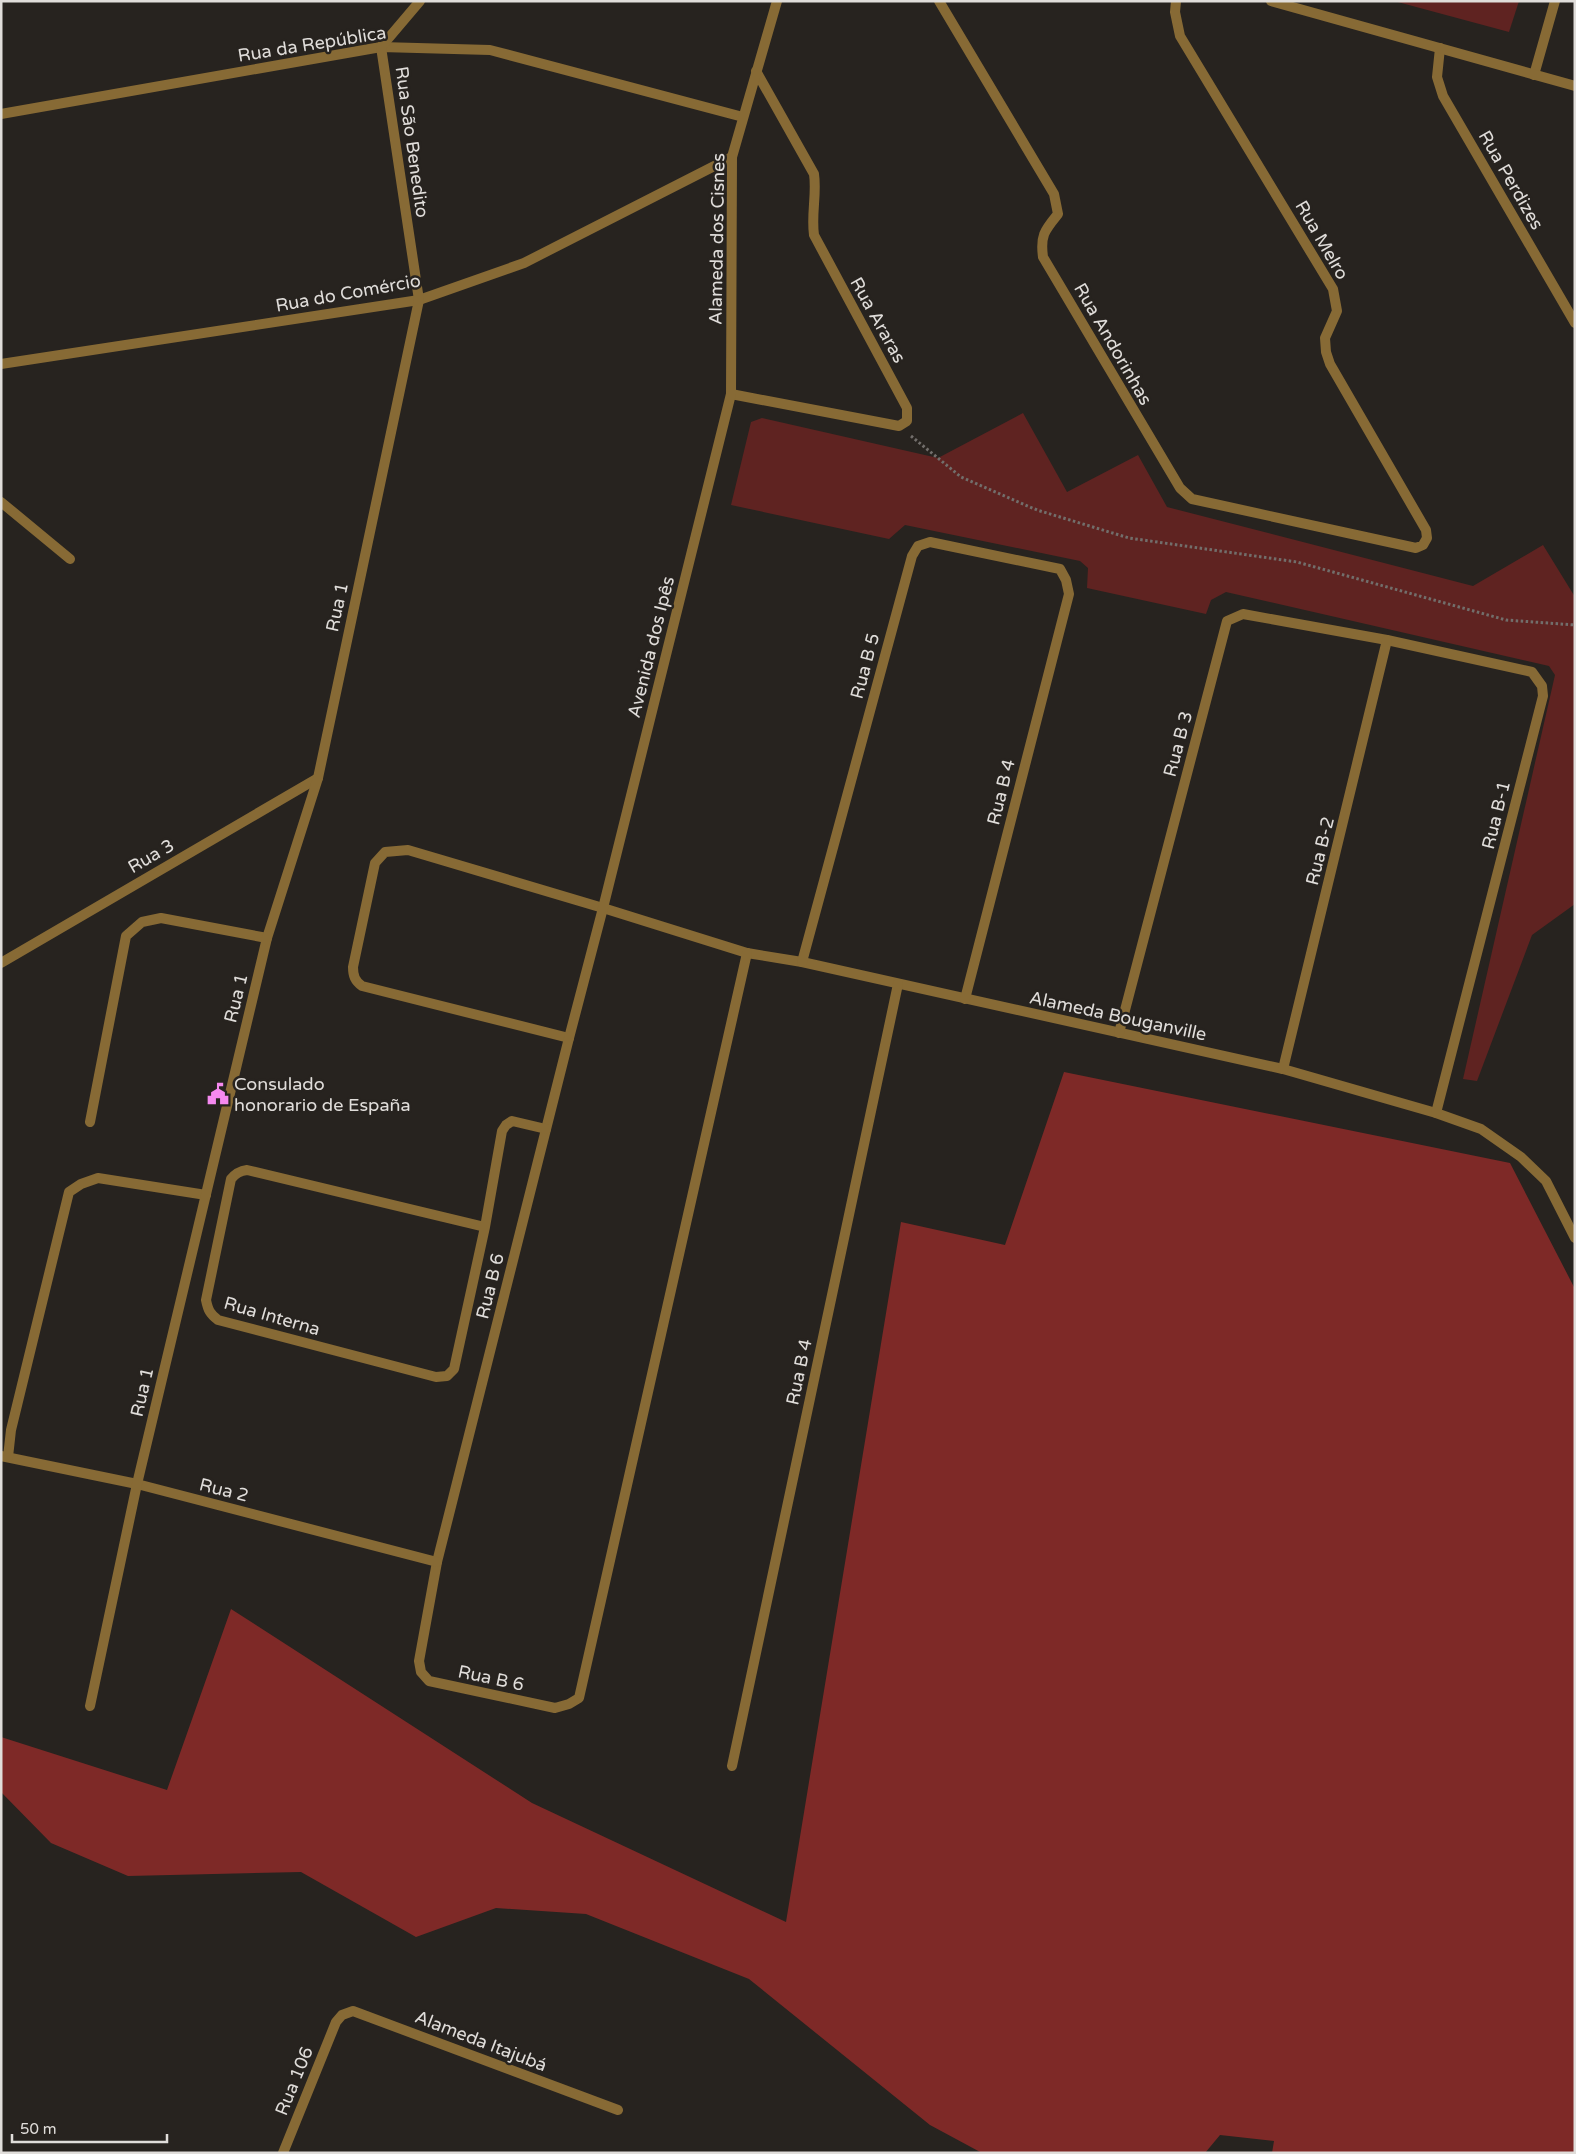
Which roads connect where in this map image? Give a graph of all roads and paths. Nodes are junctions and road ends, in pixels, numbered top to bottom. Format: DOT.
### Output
graph roads {
  1 [pos="420,1"];
  2 [pos="776,1"];
  3 [pos="939,1"];
  4 [pos="1176,1"];
  5 [pos="1270,1"];
  6 [pos="1555,1"];
  7 [pos="381,47"];
  8 [pos="1440,48"];
  9 [pos="756,71"];
  10 [pos="1534,75"];
  11 [pos="1575,86"];
  12 [pos="1,114"];
  13 [pos="743,117"];
  14 [pos="732,157"];
  15 [pos="419,300"];
  16 [pos="1575,323"];
  17 [pos="1,364"];
  18 [pos="731,394"];
  19 [pos="899,426"];
  20 [pos="1,502"];
  21 [pos="1416,548"];
  22 [pos="70,559"];
  23 [pos="1069,594"];
  24 [pos="1575,625"];
  25 [pos="1387,640"];
  26 [pos="318,778"];
  27 [pos="603,908"];
  28 [pos="267,938"];
  29 [pos="747,953"];
  30 [pos="802,962"];
  31 [pos="1,963"];
  32 [pos="898,984"];
  33 [pos="965,999"];
  34 [pos="1119,1033"];
  35 [pos="568,1038"];
  36 [pos="1284,1069"];
  37 [pos="1436,1113"];
  38 [pos="90,1122"];
  39 [pos="546,1129"];
  40 [pos="206,1194"];
  41 [pos="485,1226"];
  42 [pos="1575,1238"];
  43 [pos="5,1457"];
  44 [pos="137,1484"];
  45 [pos="437,1562"];
  46 [pos="90,1706"];
  47 [pos="732,1766"];
  48 [pos="336,2022"];
  49 [pos="618,2110"];
  50 [pos="283,2153"];
  1 -- 7 [label="street, Rua São Benedito"];
  2 -- 9 [label="street, Alameda dos Cisnes"];
  3 -- 21 [label="street, Rua Andorinhas"];
  4 -- 21 [label="street, Rua Melro"];
  5 -- 8 [label="street"];
  6 -- 10 [label="street"];
  7 -- 12 [label="street, Rua da República"];
  7 -- 13 [label="street, Rua da República"];
  7 -- 15 [label="street, Rua São Benedito"];
  8 -- 10 [label="street"];
  8 -- 16 [label="street, Rua Perdizes"];
  9 -- 13 [label="street, Alameda dos Cisnes"];
  9 -- 19 [label="street, Rua Araras"];
  10 -- 11 [label="street"];
  13 -- 14 [label="street, Alameda dos Cisnes"];
  14 -- 15 [label="street, Rua do Comércio"];
  14 -- 18 [label="street, Alameda dos Cisnes"];
  15 -- 17 [label="street, Rua do Comércio"];
  15 -- 26 [label="street, Rua 1"];
  18 -- 19 [label="street"];
  18 -- 27 [label="street, Avenida dos Ipês"];
  19 -- 24 [label="path"];
  20 -- 22 [label="street"];
  23 -- 30 [label="street, Rua B 5"];
  23 -- 33 [label="street, Rua B 4"];
  25 -- 34 [label="street, Rua B 3"];
  25 -- 36 [label="street, Rua B-2"];
  25 -- 37 [label="street, Rua B-1"];
  26 -- 28 [label="street, Rua 1"];
  26 -- 31 [label="street, Rua 3"];
  27 -- 29 [label="street, Alameda Bouganville"];
  27 -- 35 [label="street, Rua B 6"];
  27 -- 35 [label="street, Alameda Bouganville"];
  28 -- 38 [label="street"];
  28 -- 40 [label="street, Rua 1"];
  29 -- 30 [label="street, Alameda Bouganville"];
  29 -- 45 [label="street, Rua B 6"];
  30 -- 32 [label="street, Alameda Bouganville"];
  32 -- 33 [label="street, Alameda Bouganville"];
  32 -- 47 [label="street, Rua B 4"];
  33 -- 34 [label="street, Alameda Bouganville"];
  34 -- 36 [label="street, Alameda Bouganville"];
  35 -- 39 [label="street, Rua B 6"];
  36 -- 37 [label="street, Alameda Bouganville"];
  37 -- 42 [label="street, Alameda Bouganville"];
  39 -- 41 [label="street, Rua Interna"];
  39 -- 45 [label="street, Rua B 6"];
  40 -- 43 [label="street"];
  40 -- 44 [label="street, Rua 1"];
  41 -- 41 [label="street, Rua Interna"];
  43 -- 44 [label="street, Rua 2"];
  44 -- 45 [label="street, Rua 2"];
  44 -- 46 [label="street, Rua 1"];
  48 -- 49 [label="street, Alameda Itajubá"];
  48 -- 50 [label="street, Rua 106"];
}
